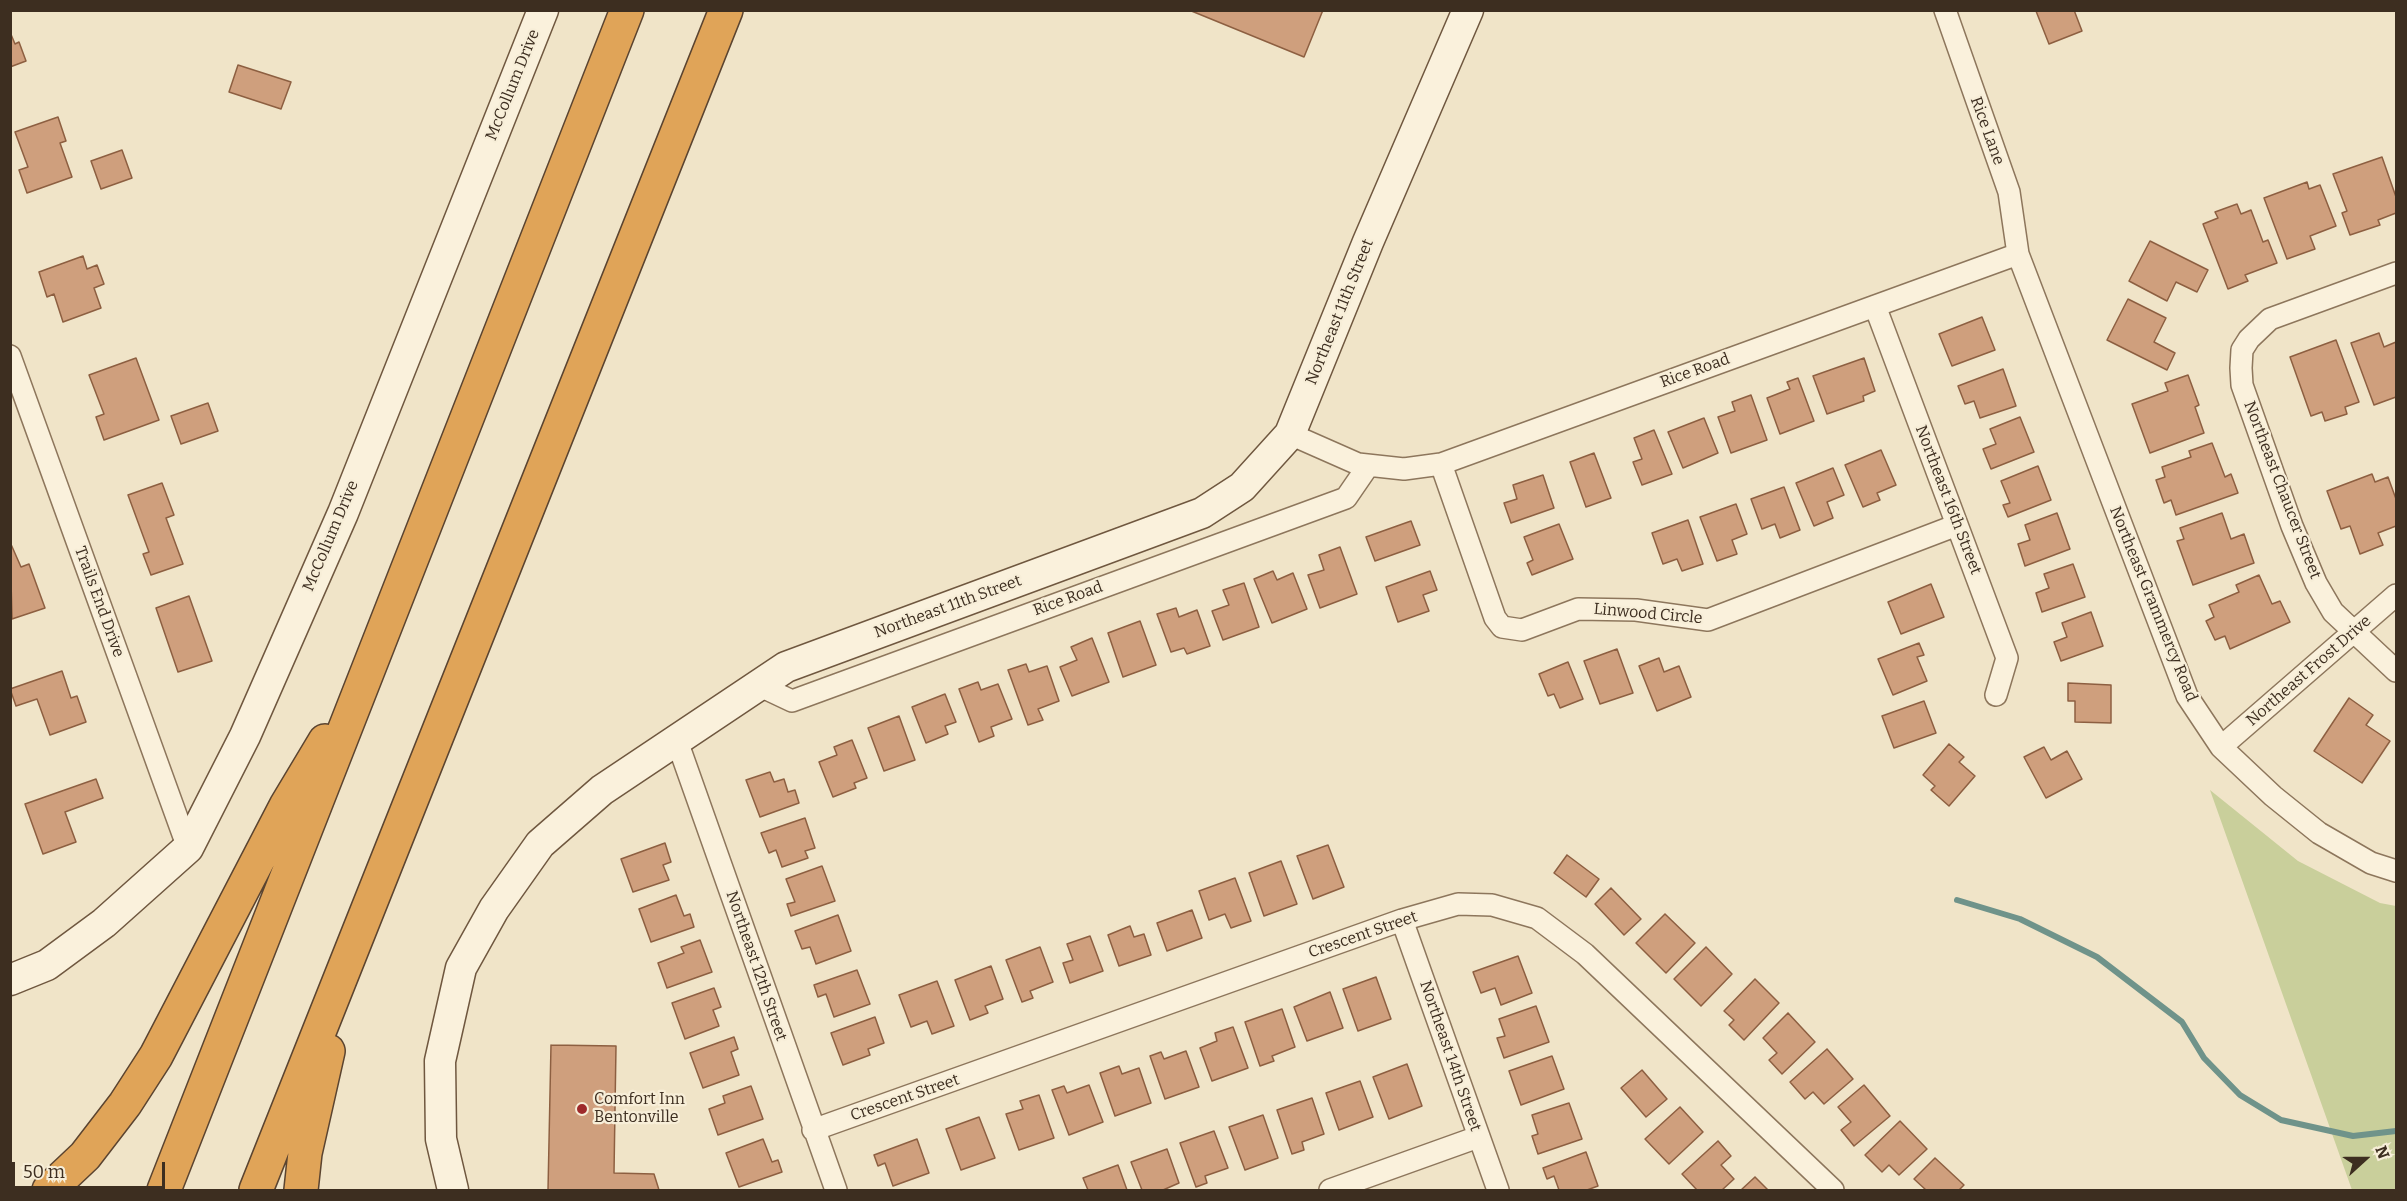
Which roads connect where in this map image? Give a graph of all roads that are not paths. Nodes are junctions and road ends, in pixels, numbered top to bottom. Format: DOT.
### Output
graph roads {
  1 [pos="543,10"];
  2 [pos="627,10"];
  3 [pos="726,10"];
  4 [pos="1468,10"];
  5 [pos="1945,10"];
  6 [pos="2018,254"];
  7 [pos="2397,273"];
  8 [pos="1875,306"];
  9 [pos="10,356"];
  10 [pos="1290,434"];
  11 [pos="1441,464"];
  12 [pos="1368,466"];
  13 [pos="1958,525"];
  14 [pos="2397,595"];
  15 [pos="2355,632"];
  16 [pos="373,663"];
  17 [pos="2397,671"];
  18 [pos="756,684"];
  19 [pos="1996,695"];
  20 [pos="677,741"];
  21 [pos="2221,747"];
  22 [pos="188,848"];
  23 [pos="2397,871"];
  24 [pos="378,879"];
  25 [pos="1402,920"];
  26 [pos="10,980"];
  27 [pos="813,1130"];
  28 [pos="1478,1137"];
  29 [pos="49,1191"];
  30 [pos="164,1191"];
  31 [pos="256,1191"];
  32 [pos="301,1191"];
  33 [pos="453,1191"];
  34 [pos="836,1191"];
  35 [pos="1330,1191"];
  36 [pos="1498,1191"];
  37 [pos="1833,1191"];
  1 -- 22 [label="street, McCollum Drive"];
  2 -- 16 [label="highway"];
  3 -- 24 [label="highway"];
  4 -- 10 [label="street, Northeast 11th Street"];
  5 -- 6 [label="street, Rice Lane"];
  6 -- 8 [label="street, Rice Road"];
  6 -- 21 [label="street, Northeast Grammercy Road"];
  7 -- 15 [label="street, Northeast Chaucer Street"];
  8 -- 11 [label="street, Rice Road"];
  8 -- 13 [label="street, Northeast 16th Street"];
  9 -- 22 [label="street, Trails End Drive"];
  10 -- 12 [label="street, Rice Road"];
  10 -- 18 [label="street, Northeast 11th Street"];
  11 -- 12 [label="street, Rice Road"];
  11 -- 13 [label="street, Linwood Circle"];
  12 -- 18 [label="street, Rice Road"];
  13 -- 19 [label="street, Northeast 16th Street"];
  14 -- 15 [label="street, Northeast Frost Drive"];
  15 -- 17 [label="street, Northeast Chaucer Street"];
  15 -- 21 [label="street, Northeast Frost Drive"];
  16 -- 29 [label="highway"];
  16 -- 30 [label="highway"];
  18 -- 20 [label="street, Northeast 11th Street"];
  20 -- 27 [label="street, Northeast 12th Street"];
  20 -- 33 [label="street, Northeast 11th Street"];
  21 -- 23 [label="street, Northeast Grammercy Road"];
  22 -- 26 [label="street, McCollum Drive"];
  24 -- 31 [label="highway"];
  24 -- 32 [label="highway"];
  25 -- 27 [label="street, Crescent Street"];
  25 -- 28 [label="street, Northeast 14th Street"];
  25 -- 37 [label="street, Crescent Street"];
  27 -- 34 [label="street, Northeast 12th Street"];
  28 -- 35 [label="street"];
  28 -- 36 [label="street, Northeast 14th Street"];
}
